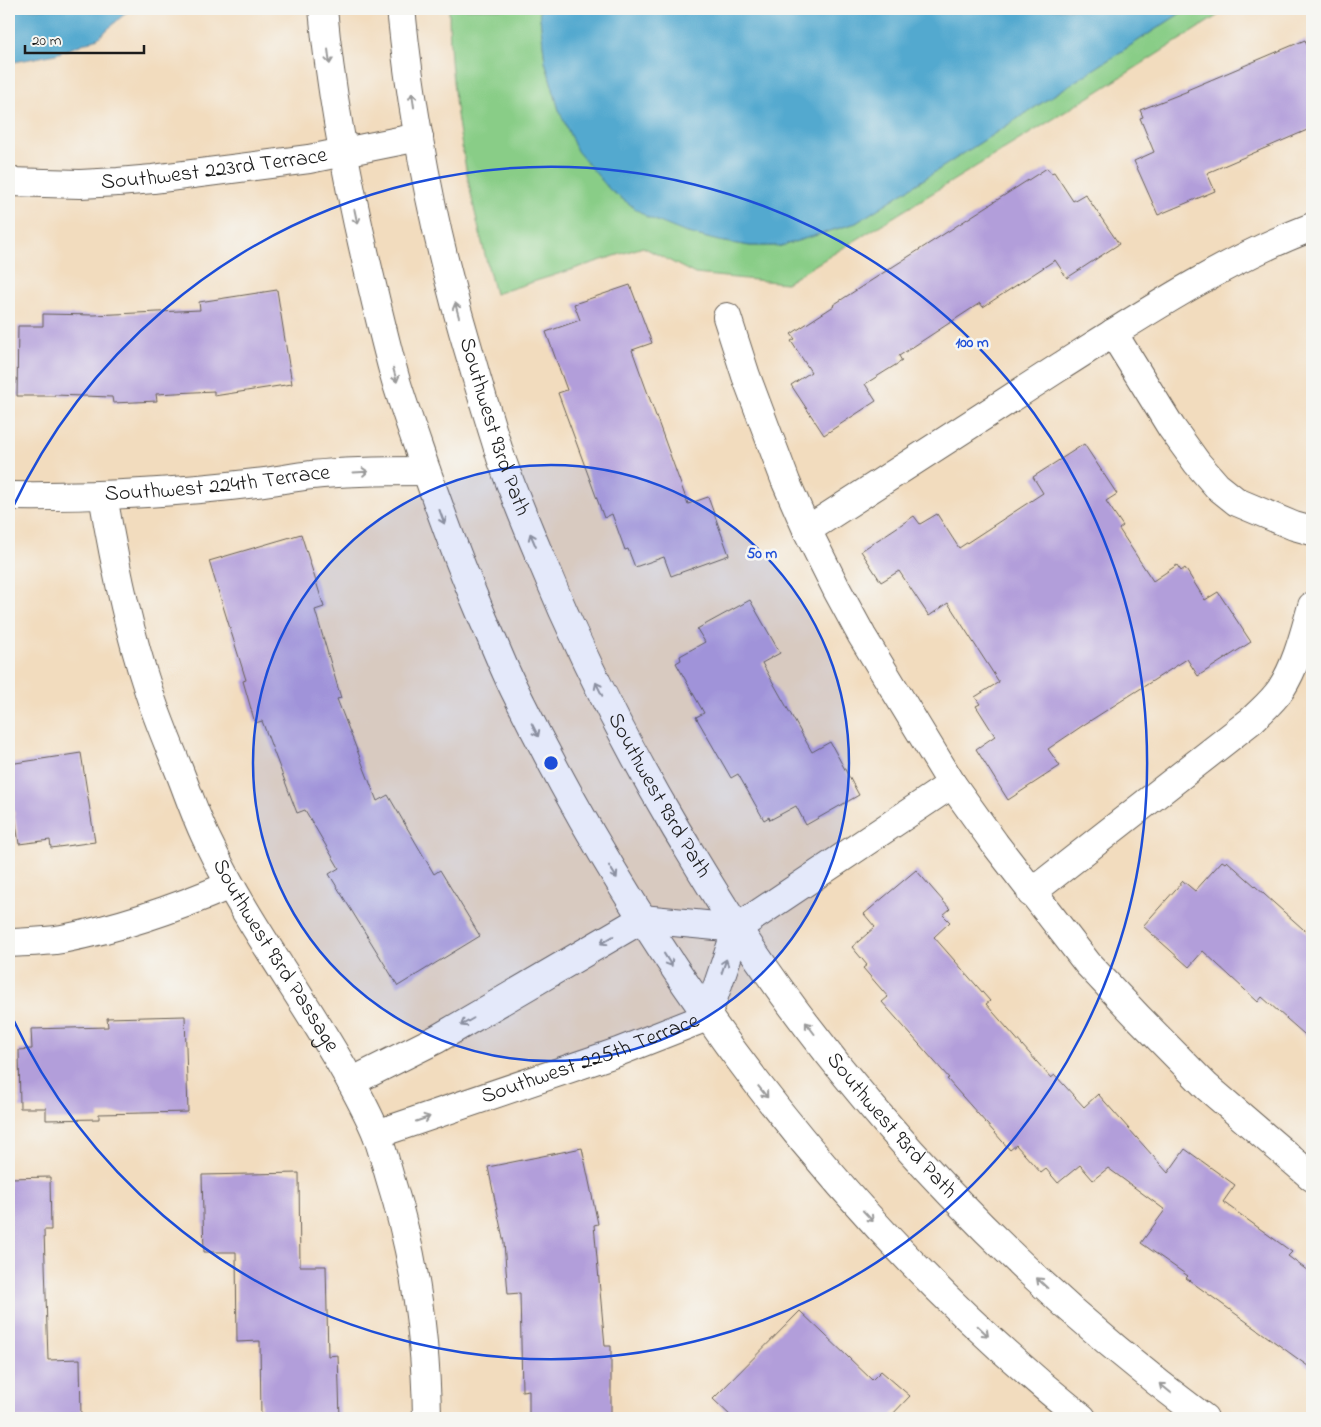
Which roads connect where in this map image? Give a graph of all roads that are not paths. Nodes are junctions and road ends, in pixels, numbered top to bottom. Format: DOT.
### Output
graph roads {
  1 [pos="323,9"];
  2 [pos="401,9"];
  3 [pos="419,137"];
  4 [pos="344,152"];
  5 [pos="9,182"];
  6 [pos="1312,226"];
  7 [pos="727,317"];
  8 [pos="1113,333"];
  9 [pos="426,471"];
  10 [pos="103,495"];
  11 [pos="9,496"];
  12 [pos="807,530"];
  13 [pos="1312,531"];
  14 [pos="1312,606"];
  15 [pos="952,784"];
  16 [pos="230,885"];
  17 [pos="1031,893"];
  18 [pos="642,919"];
  19 [pos="737,928"];
  20 [pos="9,943"];
  21 [pos="707,1017"];
  22 [pos="351,1082"];
  23 [pos="377,1134"];
  24 [pos="1312,1177"];
  25 [pos="427,1418"];
  26 [pos="1082,1418"];
  27 [pos="1204,1418"];
  1 -- 4 [label="street, one-way"];
  3 -- 2 [label="street, Southwest 93rd Path, one-way"];
  3 -- 4 [label="street, Southwest 223rd Terrace"];
  19 -- 3 [label="street, Southwest 93rd Path, one-way"];
  4 -- 5 [label="street, Southwest 223rd Terrace"];
  4 -- 9 [label="street, one-way"];
  6 -- 8 [label="street"];
  7 -- 12 [label="street"];
  8 -- 12 [label="street"];
  8 -- 13 [label="street"];
  10 -- 9 [label="street, Southwest 224th Terrace, one-way"];
  9 -- 18 [label="street, one-way"];
  10 -- 11 [label="street, Southwest 224th Terrace"];
  10 -- 16 [label="street, Southwest 93rd Passage"];
  12 -- 15 [label="street"];
  14 -- 17 [label="street"];
  15 -- 17 [label="street"];
  15 -- 19 [label="street"];
  16 -- 20 [label="street"];
  16 -- 22 [label="street, Southwest 93rd Passage"];
  17 -- 24 [label="street"];
  18 -- 19 [label="street"];
  18 -- 21 [label="street, one-way"];
  18 -- 22 [label="street, one-way"];
  21 -- 19 [label="street, Southwest 225th Terrace, one-way"];
  27 -- 19 [label="street, Southwest 93rd Path, one-way"];
  23 -- 21 [label="street, Southwest 225th Terrace, one-way"];
  21 -- 26 [label="street, one-way"];
  22 -- 23 [label="street, Southwest 93rd Passage"];
  23 -- 25 [label="street, Southwest 93rd Passage"];
}
